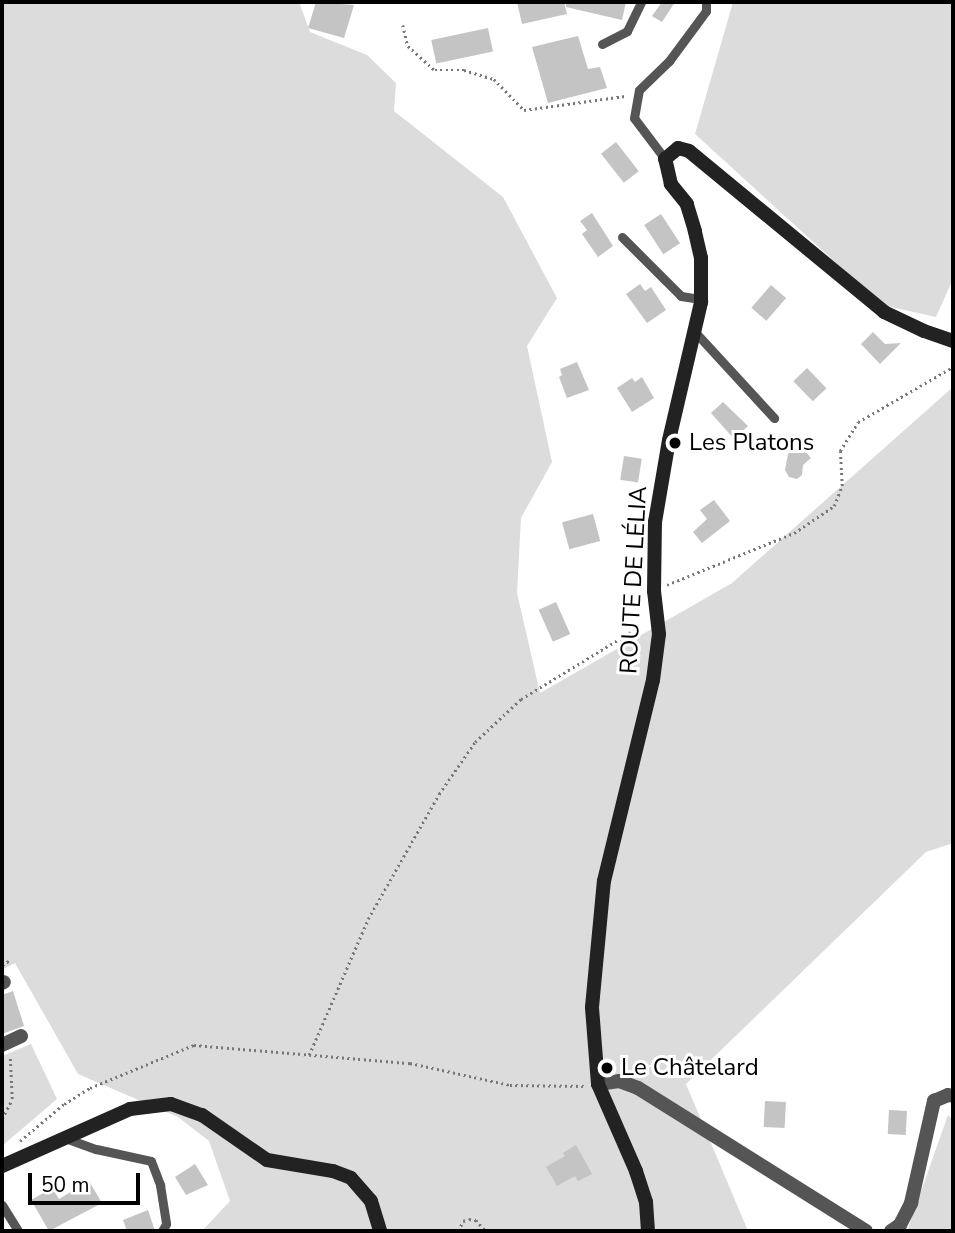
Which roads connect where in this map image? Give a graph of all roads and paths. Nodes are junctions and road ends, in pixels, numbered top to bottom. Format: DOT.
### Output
graph roads {
  1 [pos="640,2"];
  2 [pos="706,2"];
  3 [pos="403,25"];
  4 [pos="602,44"];
  5 [pos="638,94"];
  6 [pos="665,159"];
  7 [pos="622,237"];
  8 [pos="701,299"];
  9 [pos="695,332"];
  10 [pos="953,341"];
  11 [pos="953,366"];
  12 [pos="774,418"];
  13 [pos="654,591"];
  14 [pos="657,615"];
  15 [pos="10,960"];
  16 [pos="2,965"];
  17 [pos="21,1036"];
  18 [pos="4,1044"];
  19 [pos="309,1055"];
  20 [pos="598,1084"];
  21 [pos="953,1096"];
  22 [pos="2,1119"];
  23 [pos="65,1138"];
  24 [pos="18,1143"];
  25 [pos="2,1166"];
  26 [pos="2,1205"];
  27 [pos="18,1231"];
  28 [pos="162,1231"];
  29 [pos="380,1231"];
  30 [pos="458,1231"];
  31 [pos="486,1231"];
  32 [pos="648,1231"];
  33 [pos="866,1231"];
  34 [pos="891,1231"];
  1 -- 4 [label="lane"];
  2 -- 5 [label="lane"];
  3 -- 5 [label="path"];
  5 -- 6 [label="lane"];
  6 -- 8 [label="street, ROUTE DE LÉLIA"];
  6 -- 10 [label="street"];
  7 -- 8 [label="lane"];
  8 -- 9 [label="street, ROUTE DE LÉLIA"];
  9 -- 12 [label="lane"];
  9 -- 13 [label="street, ROUTE DE LÉLIA"];
  11 -- 13 [label="path"];
  13 -- 14 [label="street, ROUTE DE LÉLIA"];
  14 -- 19 [label="path"];
  14 -- 20 [label="street, ROUTE DE LÉLIA"];
  15 -- 16 [label="path"];
  17 -- 18 [label="street"];
  18 -- 22 [label="path"];
  19 -- 20 [label="path"];
  19 -- 24 [label="path"];
  20 -- 32 [label="street, ROUTE DE LÉLIA"];
  20 -- 33 [label="street"];
  21 -- 34 [label="street"];
  23 -- 25 [label="street"];
  23 -- 28 [label="lane"];
  23 -- 29 [label="street"];
  26 -- 27 [label="lane"];
  30 -- 31 [label="path"];
}
